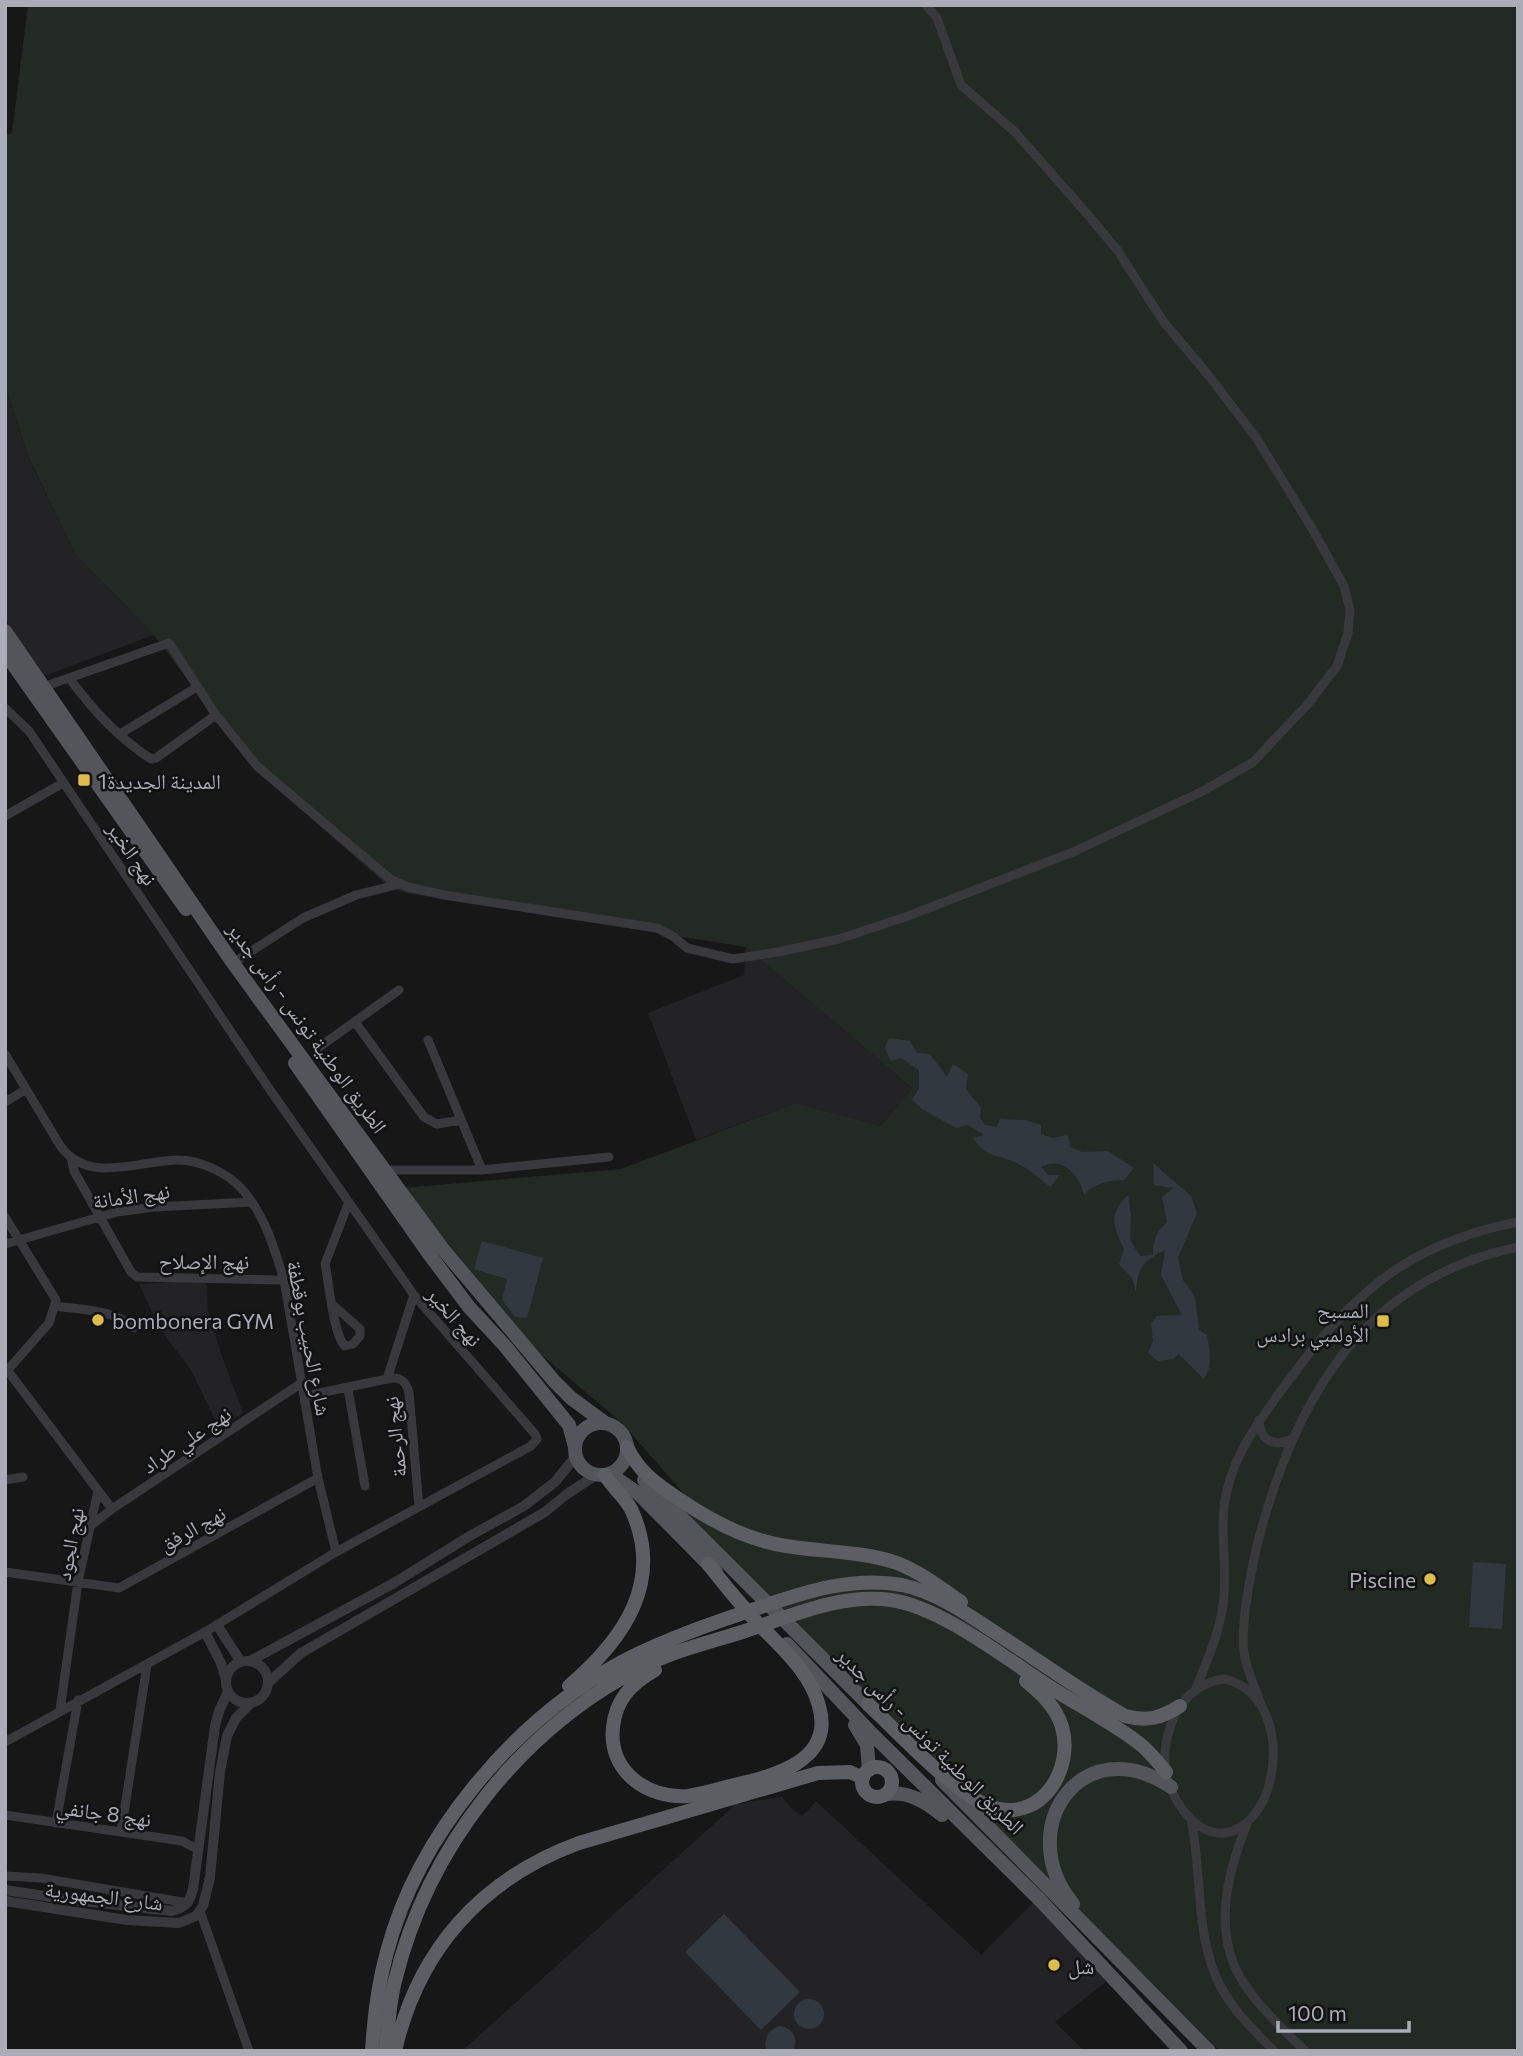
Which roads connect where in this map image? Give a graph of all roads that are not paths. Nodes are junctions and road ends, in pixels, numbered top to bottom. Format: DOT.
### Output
graph roads {
  1 [pos="926,5"];
  2 [pos="5,631"];
  3 [pos="5,653"];
  4 [pos="70,679"];
  5 [pos="43,687"];
  6 [pos="197,687"];
  7 [pos="5,708"];
  8 [pos="216,715"];
  9 [pos="120,734"];
  10 [pos="63,783"];
  11 [pos="5,816"];
  12 [pos="400,884"];
  13 [pos="233,963"];
  14 [pos="399,990"];
  15 [pos="355,1022"];
  16 [pos="428,1040"];
  17 [pos="318,1048"];
  18 [pos="5,1055"];
  19 [pos="25,1090"];
  20 [pos="5,1102"];
  21 [pos="461,1120"];
  22 [pos="71,1157"];
  23 [pos="609,1157"];
  24 [pos="386,1170"];
  25 [pos="482,1170"];
  26 [pos="252,1202"];
  27 [pos="348,1204"];
  28 [pos="99,1215"];
  29 [pos="5,1217"];
  30 [pos="1518,1222"];
  31 [pos="18,1239"];
  32 [pos="5,1244"];
  33 [pos="1518,1247"];
  34 [pos="284,1280"];
  35 [pos="414,1295"];
  36 [pos="332,1305"];
  37 [pos="55,1306"];
  38 [pos="134,1328"];
  39 [pos="7,1372"];
  40 [pos="387,1379"];
  41 [pos="303,1382"];
  42 [pos="348,1388"];
  43 [pos="305,1396"];
  44 [pos="1259,1420"];
  45 [pos="605,1423"];
  46 [pos="1290,1440"];
  47 [pos="627,1451"];
  48 [pos="575,1452"];
  49 [pos="604,1474"];
  50 [pos="23,1477"];
  51 [pos="318,1478"];
  52 [pos="5,1480"];
  53 [pos="365,1486"];
  54 [pos="98,1491"];
  55 [pos="419,1507"];
  56 [pos="112,1510"];
  57 [pos="89,1527"];
  58 [pos="335,1552"];
  59 [pos="708,1564"];
  60 [pos="5,1572"];
  61 [pos="78,1582"];
  62 [pos="811,1609"];
  63 [pos="216,1625"];
  64 [pos="205,1632"];
  65 [pos="706,1643"];
  66 [pos="1023,1650"];
  67 [pos="245,1662"];
  68 [pos="147,1665"];
  69 [pos="226,1679"];
  70 [pos="268,1683"];
  71 [pos="1195,1691"];
  72 [pos="228,1692"];
  73 [pos="78,1700"];
  74 [pos="251,1703"];
  75 [pos="867,1704"];
  76 [pos="1180,1706"];
  77 [pos="1262,1707"];
  78 [pos="847,1708"];
  79 [pos="60,1710"];
  80 [pos="523,1734"];
  81 [pos="5,1742"];
  82 [pos="1166,1772"];
  83 [pos="866,1774"];
  84 [pos="1171,1787"];
  85 [pos="887,1794"];
  86 [pos="5,1815"];
  87 [pos="1191,1821"];
  88 [pos="1248,1822"];
  89 [pos="56,1823"];
  90 [pos="121,1832"];
  91 [pos="197,1849"];
  92 [pos="1003,1862"];
  93 [pos="5,1876"];
  94 [pos="5,1889"];
  95 [pos="5,1902"];
  96 [pos="188,1903"];
  97 [pos="200,1910"];
  98 [pos="1118,1959"];
  99 [pos="249,2051"];
  100 [pos="372,2051"];
  101 [pos="386,2051"];
  102 [pos="395,2051"];
  103 [pos="1181,2051"];
  104 [pos="1209,2051"];
  105 [pos="1275,2051"];
  106 [pos="1305,2051"];
  1 -- 12 [label="street"];
  2 -- 5 [label="main road, الطريق الوطنية تونس - رأس جدير"];
  3 -- 48 [label="main road, الطريق الوطنية تونس - رأس جدير"];
  4 -- 5 [label="street"];
  4 -- 6 [label="street"];
  4 -- 9 [label="street"];
  5 -- 13 [label="main road, الطريق الوطنية تونس - رأس جدير"];
  6 -- 8 [label="street"];
  6 -- 9 [label="street"];
  7 -- 10 [label="street, نهج الخير"];
  8 -- 9 [label="street"];
  8 -- 12 [label="street"];
  10 -- 11 [label="street"];
  10 -- 27 [label="street, نهج الخير"];
  12 -- 13 [label="street"];
  13 -- 24 [label="main road, الطريق الوطنية تونس - رأس جدير"];
  14 -- 15 [label="street"];
  15 -- 17 [label="street"];
  15 -- 21 [label="street"];
  16 -- 21 [label="street"];
  18 -- 19 [label="street"];
  19 -- 20 [label="street"];
  19 -- 22 [label="street"];
  21 -- 25 [label="street"];
  22 -- 26 [label="street, شارع الحبيب بوقطفة"];
  22 -- 28 [label="street, نهج الإصلاح"];
  23 -- 25 [label="street"];
  24 -- 25 [label="street"];
  24 -- 45 [label="main road, الطريق الوطنية تونس - رأس جدير"];
  26 -- 28 [label="street, نهج الأمانة"];
  26 -- 34 [label="street, شارع الحبيب بوقطفة"];
  27 -- 35 [label="street, نهج الخير"];
  27 -- 36 [label="street"];
  28 -- 31 [label="street, نهج الأمانة"];
  28 -- 34 [label="street, نهج الإصلاح"];
  29 -- 31 [label="street"];
  30 -- 44 [label="street"];
  31 -- 32 [label="street, نهج الأمانة"];
  31 -- 37 [label="street"];
  33 -- 46 [label="street"];
  34 -- 41 [label="street, شارع الحبيب بوقطفة"];
  35 -- 40 [label="street"];
  35 -- 55 [label="street, نهج الخير"];
  37 -- 38 [label="street"];
  37 -- 39 [label="street"];
  39 -- 54 [label="street, نهج الجود"];
  40 -- 42 [label="street"];
  40 -- 55 [label="street, نهج الرحمة"];
  41 -- 43 [label="street, شارع الحبيب بوقطفة"];
  41 -- 56 [label="street, نهج علي طراد"];
  42 -- 43 [label="street"];
  42 -- 53 [label="street"];
  43 -- 51 [label="street, شارع الحبيب بوقطفة"];
  44 -- 46 [label="street"];
  44 -- 71 [label="street"];
  45 -- 47 [label="main road"];
  45 -- 48 [label="main road"];
  46 -- 77 [label="street"];
  47 -- 49 [label="main road"];
  47 -- 66 [label="highway"];
  47 -- 75 [label="main road, الطريق الوطنية تونس - رأس جدير"];
  48 -- 49 [label="main road"];
  48 -- 67 [label="street"];
  49 -- 59 [label="main road, الطريق الوطنية تونس - رأس جدير"];
  49 -- 70 [label="street"];
  49 -- 80 [label="highway"];
  50 -- 52 [label="street"];
  51 -- 58 [label="street, شارع الحبيب بوقطفة"];
  51 -- 61 [label="street, نهج الرفق"];
  54 -- 56 [label="street"];
  54 -- 57 [label="street, نهج الجود"];
  55 -- 58 [label="street, نهج الخير"];
  56 -- 57 [label="street, نهج علي طراد"];
  57 -- 61 [label="street, نهج الجود"];
  58 -- 63 [label="street, نهج الخير"];
  59 -- 65 [label="highway"];
  59 -- 78 [label="main road, الطريق الوطنية تونس - رأس جدير"];
  60 -- 61 [label="street, نهج الرفق"];
  61 -- 79 [label="street, نهج الجود"];
  62 -- 65 [label="highway"];
  62 -- 75 [label="highway"];
  62 -- 82 [label="highway"];
  63 -- 64 [label="street, نهج الخير"];
  63 -- 67 [label="street"];
  64 -- 68 [label="street, نهج الخير"];
  64 -- 69 [label="street"];
  65 -- 101 [label="highway"];
  66 -- 76 [label="highway"];
  66 -- 80 [label="highway"];
  67 -- 69 [label="street"];
  67 -- 70 [label="street"];
  68 -- 73 [label="street, نهج الخير"];
  68 -- 90 [label="street"];
  69 -- 72 [label="street"];
  70 -- 74 [label="street"];
  71 -- 76 [label="street"];
  71 -- 77 [label="street"];
  72 -- 74 [label="street"];
  72 -- 91 [label="street"];
  73 -- 79 [label="street, نهج الخير"];
  73 -- 89 [label="street"];
  74 -- 97 [label="street"];
  75 -- 98 [label="main road, الطريق الوطنية تونس - رأس جدير"];
  76 -- 82 [label="street"];
  77 -- 88 [label="street"];
  78 -- 83 [label="main road"];
  78 -- 92 [label="main road, الطريق الوطنية تونس - رأس جدير"];
  79 -- 81 [label="street, نهج الخير"];
  80 -- 100 [label="highway"];
  82 -- 84 [label="street"];
  83 -- 85 [label="highway"];
  83 -- 85 [label="highway"];
  83 -- 102 [label="highway"];
  84 -- 87 [label="street"];
  84 -- 98 [label="main road"];
  85 -- 92 [label="main road"];
  86 -- 89 [label="street, نهج 8 جانفي"];
  87 -- 88 [label="street"];
  87 -- 105 [label="street"];
  88 -- 106 [label="street"];
  89 -- 90 [label="street, نهج 8 جانفي"];
  90 -- 91 [label="street, نهج 8 جانفي"];
  91 -- 96 [label="street"];
  92 -- 103 [label="main road, الطريق الوطنية تونس - رأس جدير"];
  93 -- 96 [label="street"];
  94 -- 96 [label="street"];
  95 -- 97 [label="street, شارع الجمهورية"];
  97 -- 99 [label="street"];
  98 -- 104 [label="main road, الطريق الوطنية تونس - رأس جدير"];
}
